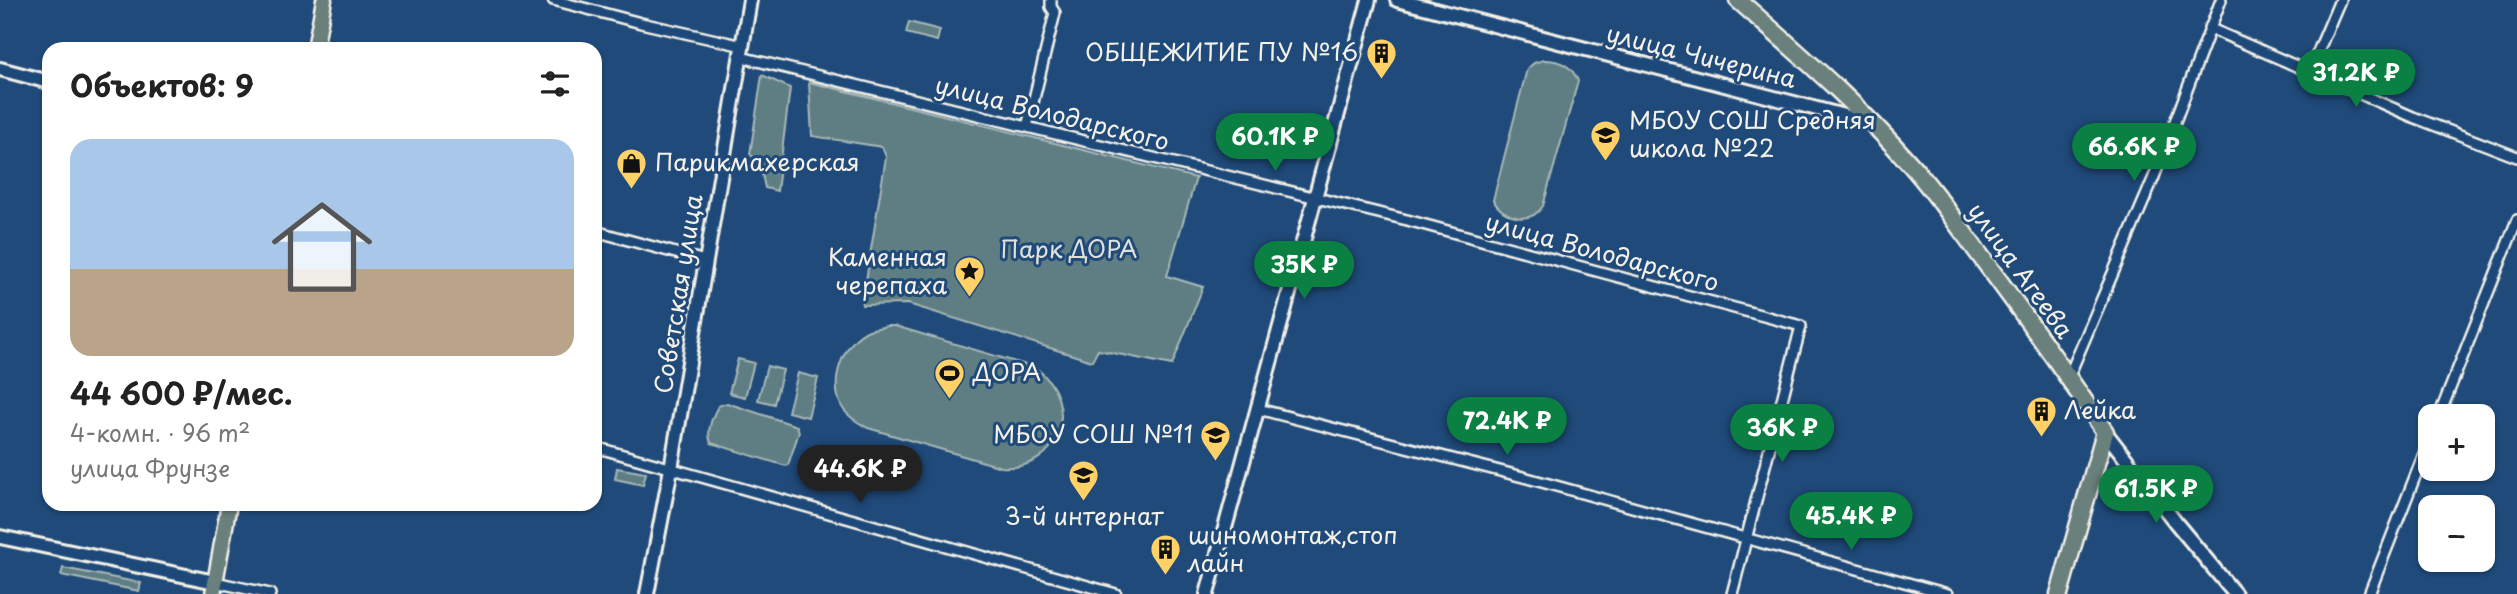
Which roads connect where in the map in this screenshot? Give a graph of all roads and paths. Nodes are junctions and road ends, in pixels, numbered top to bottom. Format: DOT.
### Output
graph roads {
  1 [pos="324,0"];
  2 [pos="553,0"];
  3 [pos="750,0"];
  4 [pos="1051,0"];
  5 [pos="1369,0"];
  6 [pos="1397,0"];
  7 [pos="1738,0"];
  8 [pos="2221,0"];
  9 [pos="2340,0"];
  10 [pos="2209,28"];
  11 [pos="316,42"];
  12 [pos="742,51"];
  13 [pos="0,69"];
  14 [pos="2309,73"];
  15 [pos="42,80"];
  16 [pos="1872,123"];
  17 [pos="1027,127"];
  18 [pos="2517,157"];
  19 [pos="1316,198"];
  20 [pos="2517,220"];
  21 [pos="602,233"];
  22 [pos="705,261"];
  23 [pos="2069,376"];
  24 [pos="2444,404"];
  25 [pos="1258,409"];
  26 [pos="2105,432"];
  27 [pos="602,449"];
  28 [pos="671,469"];
  29 [pos="2418,469"];
  30 [pos="228,511"];
  31 [pos="0,537"];
  32 [pos="1748,540"];
  33 [pos="214,588"];
  34 [pos="270,594"];
  35 [pos="647,594"];
  36 [pos="1116,594"];
  37 [pos="1207,594"];
  38 [pos="1732,594"];
  39 [pos="1948,594"];
  40 [pos="2059,594"];
  41 [pos="2235,594"];
  42 [pos="2369,594"];
  1 -- 11 [label="main road"];
  2 -- 12 [label="street, улица Володарского"];
  3 -- 12 [label="main road, Советская улица"];
  4 -- 17 [label="street"];
  5 -- 19 [label="main road"];
  6 -- 16 [label="main road, улица Чичерина"];
  7 -- 16 [label="highway, улица Агеева"];
  8 -- 10 [label="street"];
  9 -- 14 [label="street"];
  10 -- 14 [label="street"];
  10 -- 23 [label="street"];
  12 -- 17 [label="street, улица Володарского"];
  12 -- 22 [label="main road, Советская улица"];
  13 -- 15 [label="main road"];
  14 -- 18 [label="street"];
  16 -- 23 [label="highway, улица Агеева"];
  17 -- 19 [label="street, улица Володарского"];
  19 -- 25 [label="main road"];
  19 -- 32 [label="street, улица Володарского"];
  20 -- 24 [label="street"];
  21 -- 22 [label="street"];
  22 -- 28 [label="main road, Советская улица"];
  23 -- 26 [label="highway, улица Агеева"];
  25 -- 32 [label="street"];
  25 -- 37 [label="main road"];
  26 -- 40 [label="highway"];
  26 -- 41 [label="main road, улица Агеева"];
  27 -- 28 [label="street"];
  28 -- 35 [label="main road, Советская улица"];
  28 -- 36 [label="street"];
  29 -- 42 [label="street"];
  30 -- 33 [label="main road"];
  31 -- 33 [label="main road"];
  32 -- 38 [label="street"];
  32 -- 39 [label="street"];
  33 -- 34 [label="street"];
}
